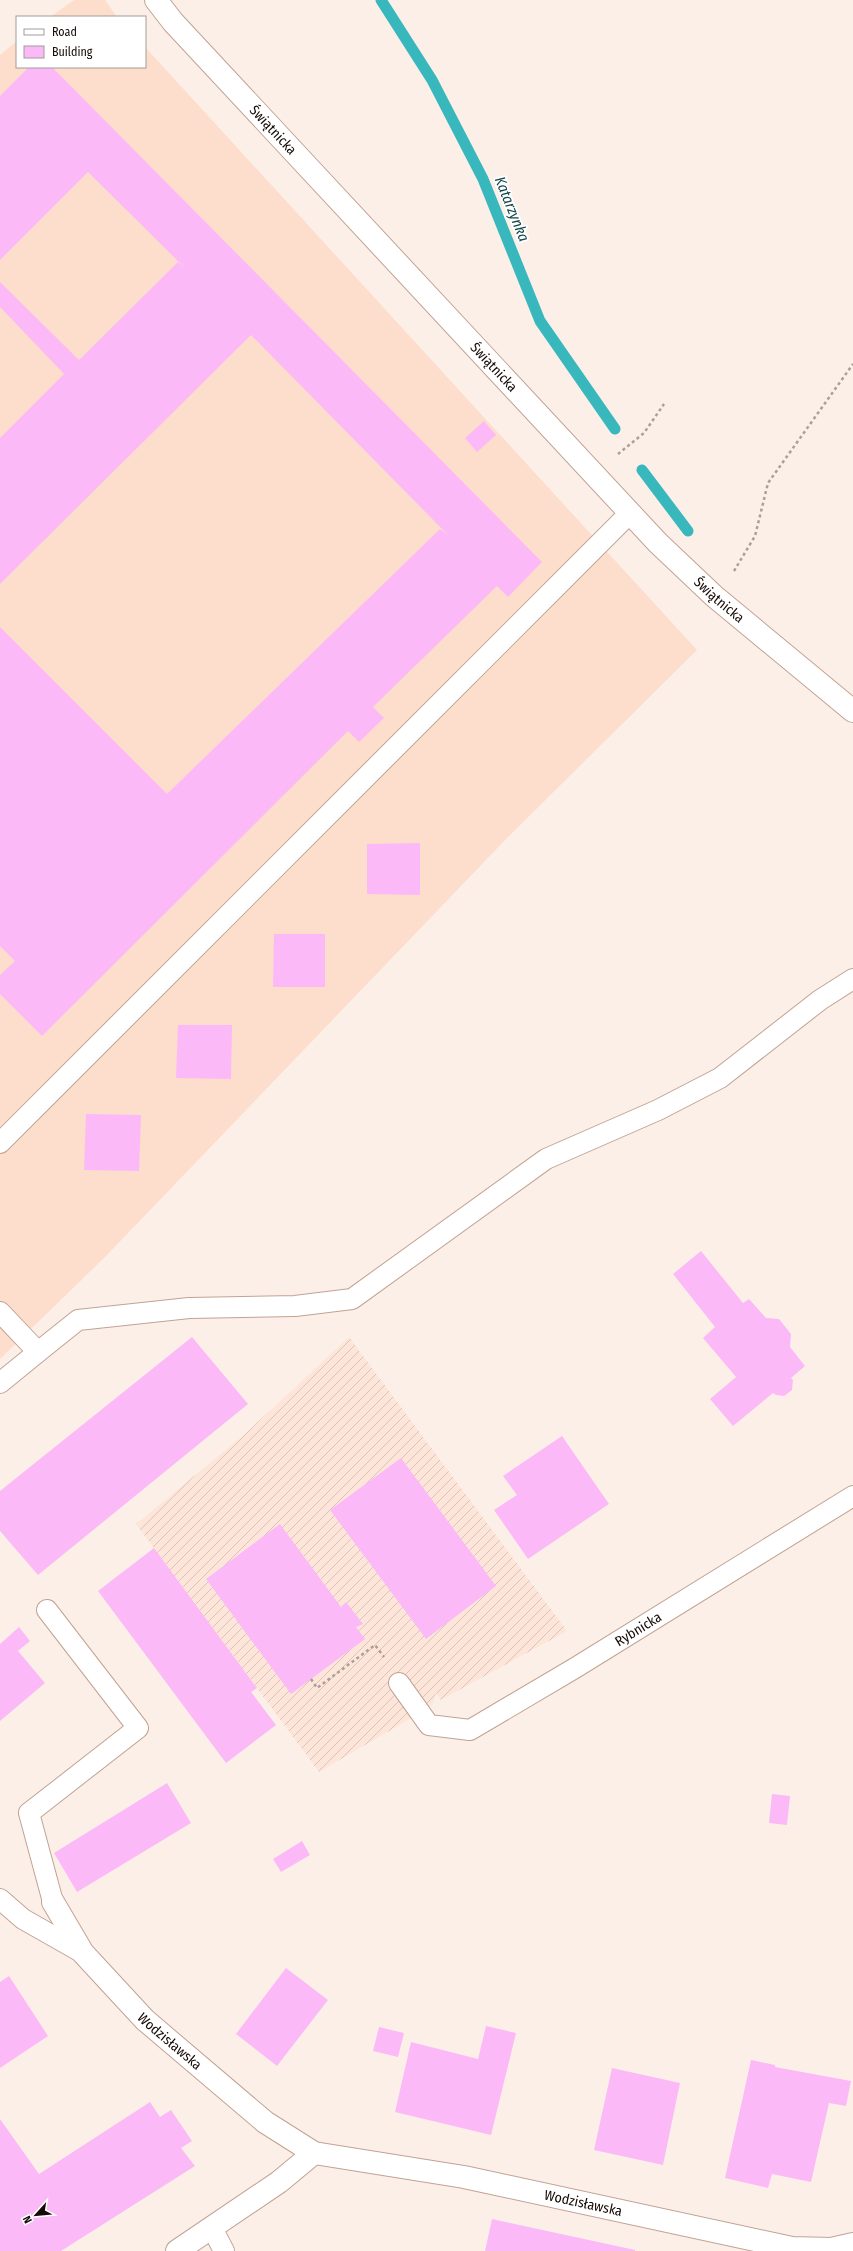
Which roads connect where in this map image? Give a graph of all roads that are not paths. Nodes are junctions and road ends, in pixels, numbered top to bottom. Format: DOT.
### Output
graph roads {
  1 [pos="156,0"];
  2 [pos="630,513"];
  3 [pos="853,711"];
  4 [pos="853,979"];
  5 [pos="0,1143"];
  6 [pos="0,1312"];
  7 [pos="38,1352"];
  8 [pos="0,1383"];
  9 [pos="853,1496"];
  10 [pos="47,1610"];
  11 [pos="399,1682"];
  12 [pos="0,1899"];
  13 [pos="53,1902"];
  14 [pos="83,1953"];
  15 [pos="314,2152"];
  16 [pos="212,2228"];
  17 [pos="853,2244"];
  18 [pos="177,2251"];
  19 [pos="224,2251"];
  1 -- 2 [label="street, Świątnicka"];
  2 -- 3 [label="street, Świątnicka"];
  2 -- 5 [label="lane"];
  4 -- 7 [label="lane"];
  6 -- 7 [label="lane"];
  7 -- 8 [label="lane"];
  9 -- 11 [label="lane, Rybnicka"];
  10 -- 13 [label="lane"];
  12 -- 14 [label="lane"];
  13 -- 14 [label="street, Wodzisławska"];
  14 -- 15 [label="street, Wodzisławska"];
  15 -- 16 [label="street"];
  15 -- 17 [label="street, Wodzisławska"];
  16 -- 18 [label="street"];
  16 -- 19 [label="lane"];
}
